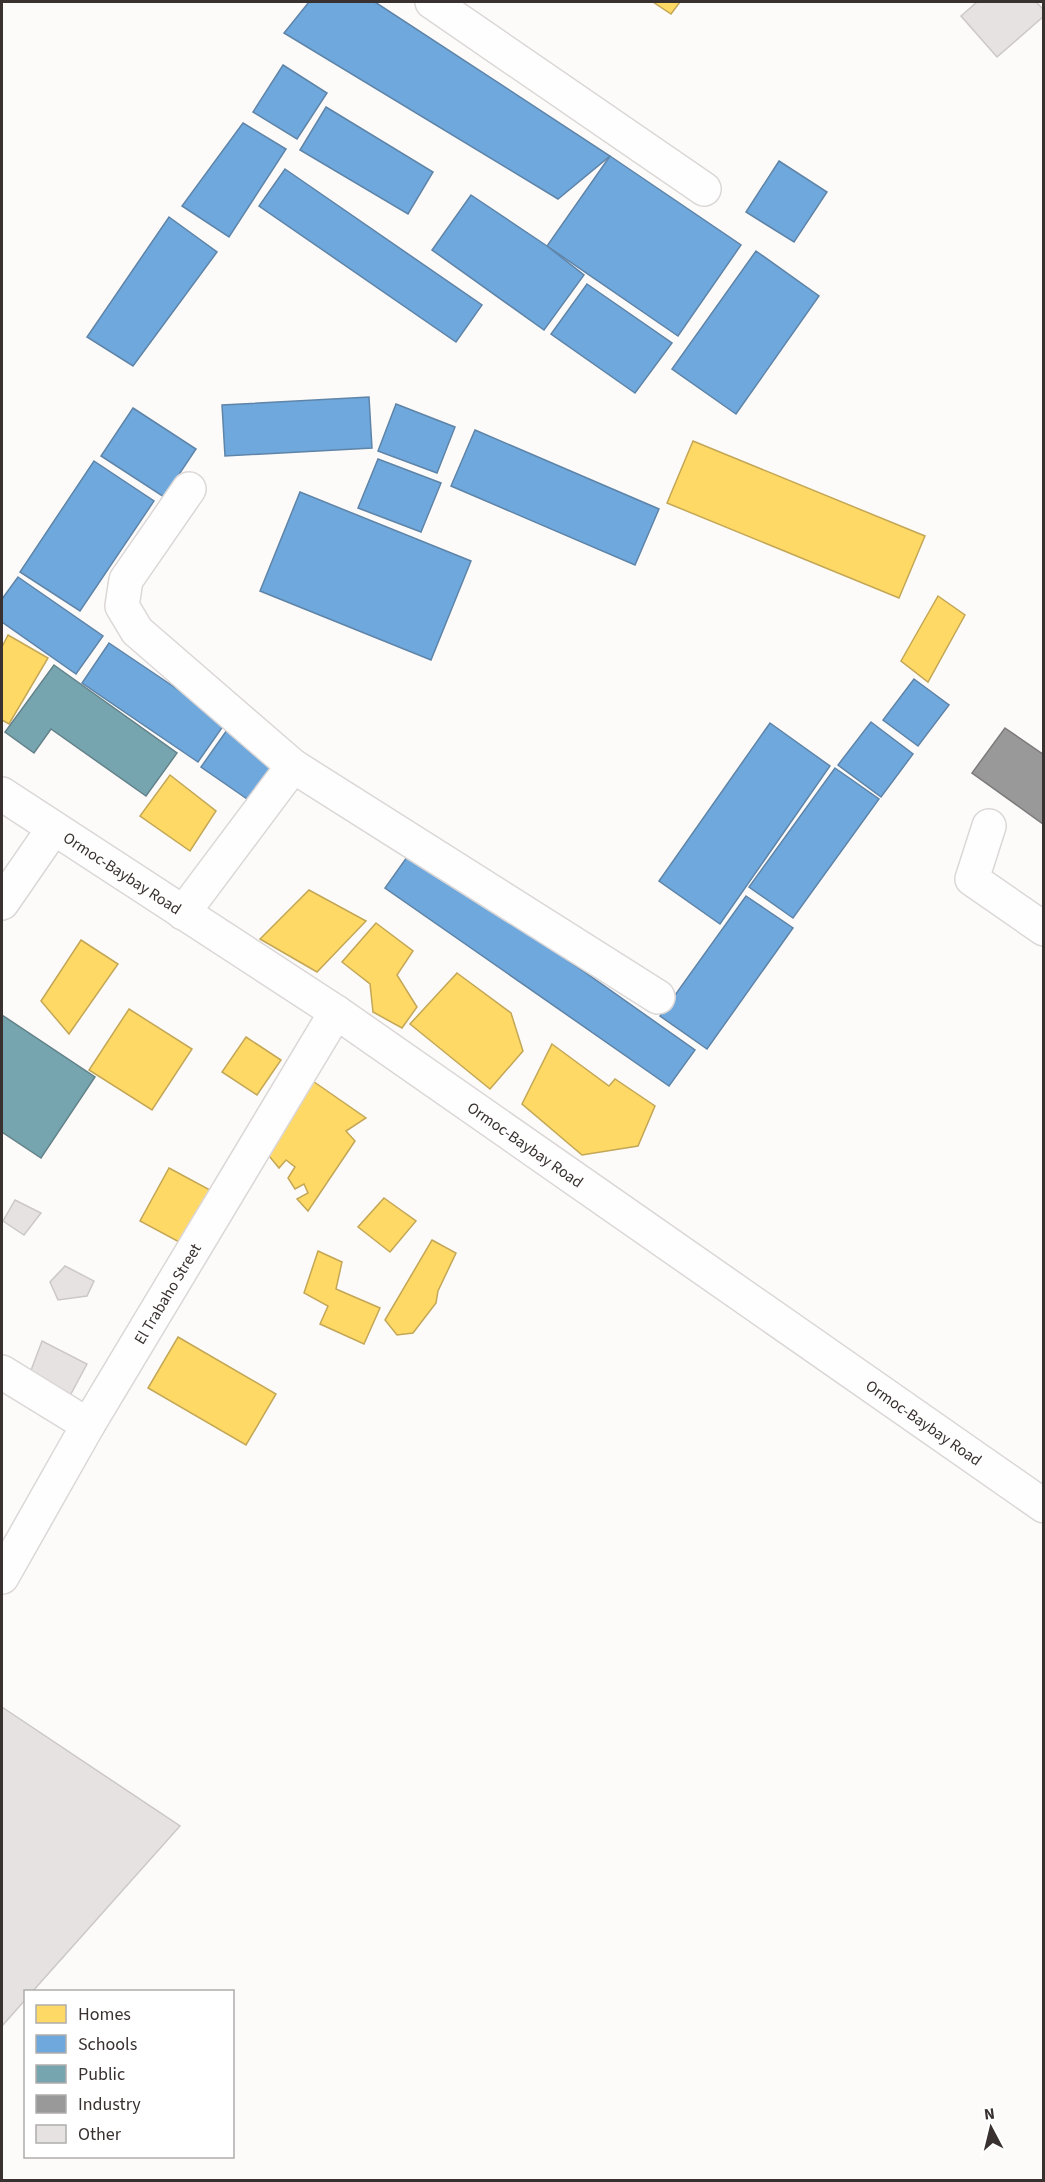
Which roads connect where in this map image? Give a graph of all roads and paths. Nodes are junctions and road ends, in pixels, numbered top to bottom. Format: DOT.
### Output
graph roads {
  1 [pos="432,2"];
  2 [pos="704,189"];
  3 [pos="189,489"];
  4 [pos="293,766"];
  5 [pos="2,794"];
  6 [pos="989,826"];
  7 [pos="53,829"];
  8 [pos="2,903"];
  9 [pos="183,913"];
  10 [pos="1044,929"];
  11 [pos="658,997"];
  12 [pos="336,1012"];
  13 [pos="2,1372"];
  14 [pos="88,1425"];
  15 [pos="1044,1506"];
  16 [pos="2,1577"];
  1 -- 2 [label="main road"];
  3 -- 4 [label="main road"];
  4 -- 9 [label="main road"];
  4 -- 11 [label="main road"];
  5 -- 7 [label="main road, Ormoc-Baybay Road"];
  6 -- 10 [label="main road"];
  7 -- 8 [label="main road"];
  7 -- 9 [label="main road, Ormoc-Baybay Road"];
  9 -- 12 [label="main road, Ormoc-Baybay Road"];
  12 -- 14 [label="main road, El Trabaho Street"];
  12 -- 15 [label="main road, Ormoc-Baybay Road"];
  13 -- 14 [label="main road"];
  14 -- 16 [label="main road, El Trabaho Street"];
}
